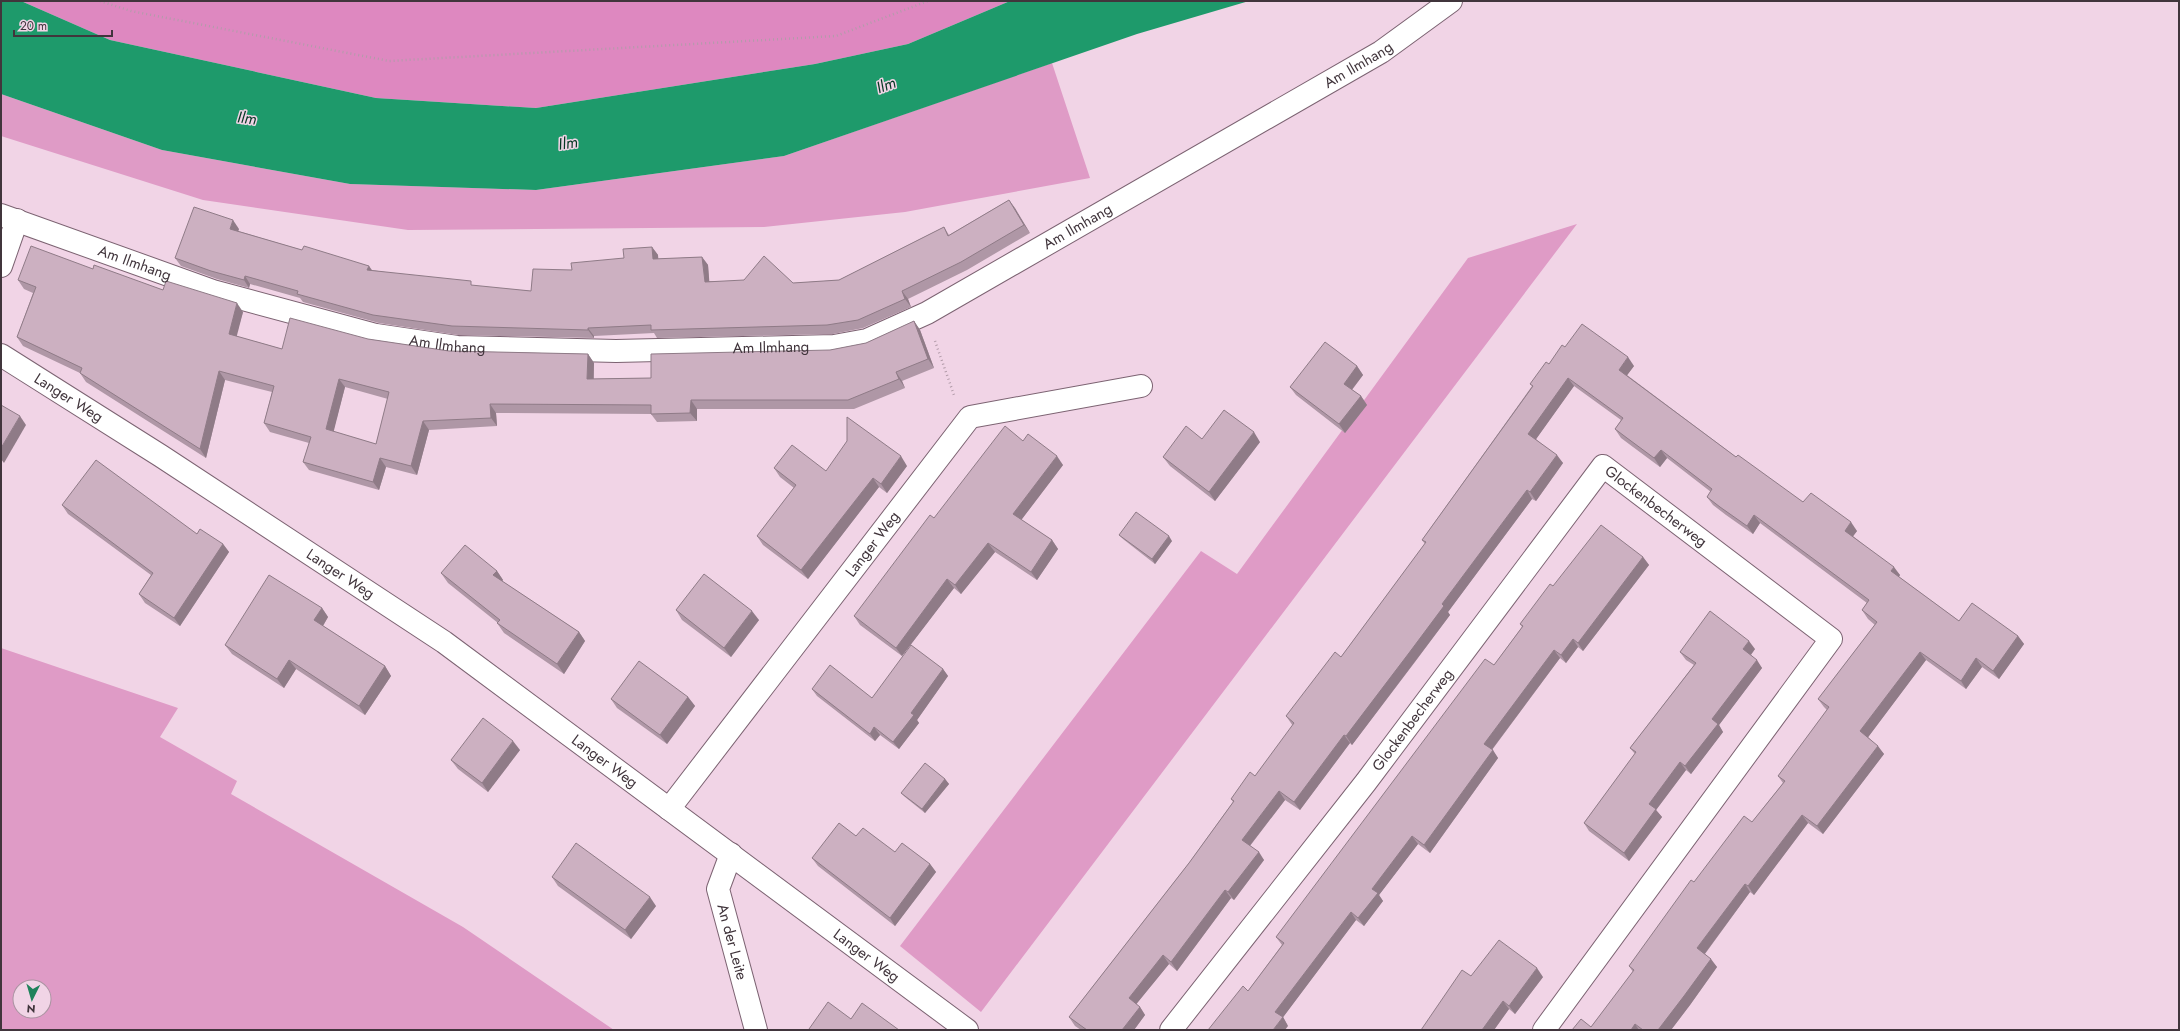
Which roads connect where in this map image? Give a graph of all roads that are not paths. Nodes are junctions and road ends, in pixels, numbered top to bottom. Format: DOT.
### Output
graph roads {
  1 [pos="1451,1"];
  2 [pos="9,218"];
  3 [pos="1,266"];
  4 [pos="1,354"];
  5 [pos="1141,386"];
  6 [pos="669,809"];
  7 [pos="731,854"];
  8 [pos="756,1030"];
  9 [pos="967,1030"];
  10 [pos="1171,1030"];
  11 [pos="1544,1030"];
  1 -- 2 [label="street, Am Ilmhang"];
  2 -- 3 [label="street, Am Ilmhang"];
  4 -- 6 [label="street, Langer Weg"];
  5 -- 6 [label="street, Langer Weg"];
  6 -- 7 [label="street, Langer Weg"];
  7 -- 8 [label="street, An der Leite"];
  7 -- 9 [label="street, Langer Weg"];
  10 -- 11 [label="street, Glockenbecherweg"];
}
